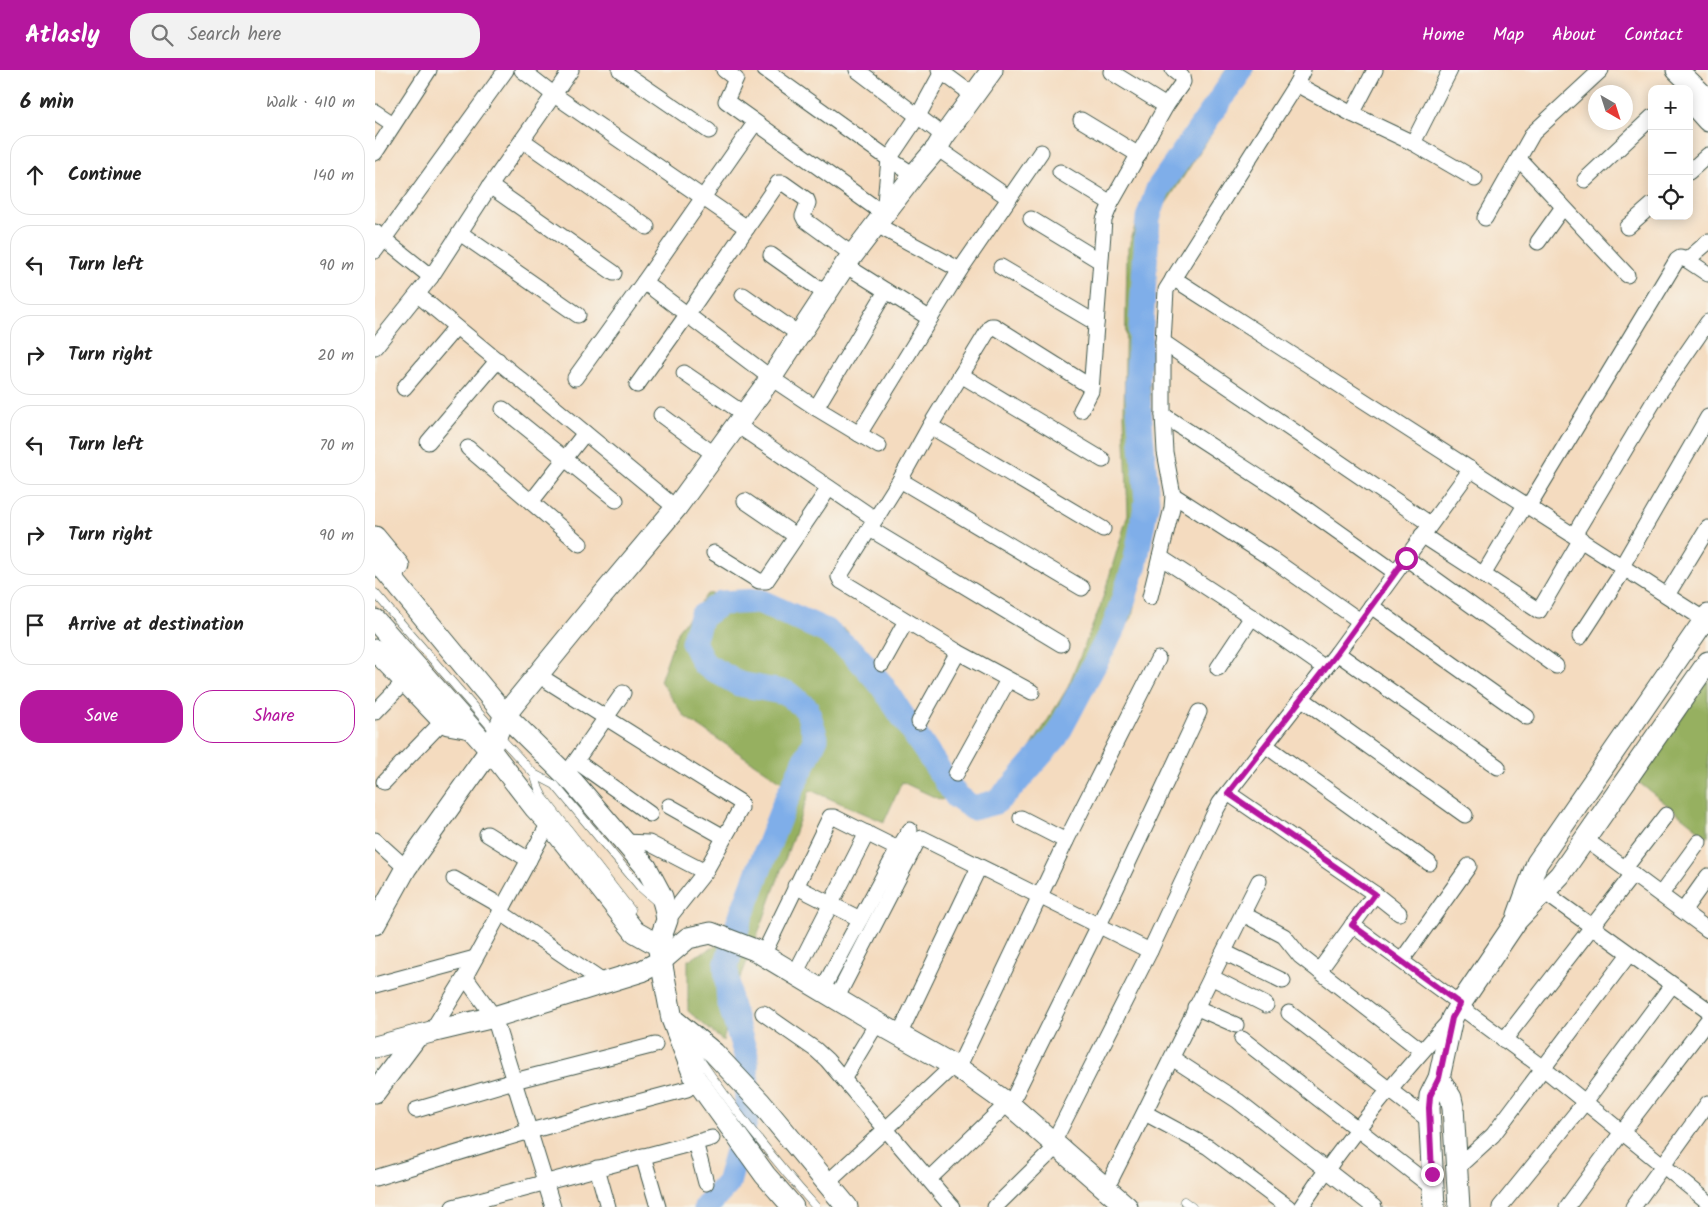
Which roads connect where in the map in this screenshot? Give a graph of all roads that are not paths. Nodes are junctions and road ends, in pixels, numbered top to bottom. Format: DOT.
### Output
graph roads {
  1 [pos="506,70"];
  2 [pos="522,70"];
  3 [pos="571,70"];
  4 [pos="620,70"];
  5 [pos="724,70"];
  6 [pos="765,70"];
  7 [pos="857,70"];
  8 [pos="991,70"];
  9 [pos="1173,70"];
  10 [pos="1303,70"];
  11 [pos="1375,70"];
  12 [pos="1450,70"];
  13 [pos="1601,70"];
  14 [pos="1660,70"];
  15 [pos="1677,70"];
  16 [pos="941,71"];
  17 [pos="422,72"];
  18 [pos="1111,72"];
  19 [pos="1295,84"];
  20 [pos="1675,85"];
  21 [pos="553,94"];
  22 [pos="973,95"];
  23 [pos="1708,100"];
  24 [pos="1693,104"];
  25 [pos="1167,106"];
  26 [pos="375,112"];
  27 [pos="1352,114"];
  28 [pos="918,116"];
  29 [pos="1081,120"];
  30 [pos="1648,121"];
  31 [pos="1708,121"];
  32 [pos="755,122"];
  33 [pos="393,124"];
  34 [pos="709,131"];
  35 [pos="522,140"];
  36 [pos="940,142"];
  37 [pos="1413,143"];
  38 [pos="1041,152"];
  39 [pos="375,153"];
  40 [pos="1139,154"];
  41 [pos="1708,155"];
  42 [pos="889,159"];
  43 [pos="1519,159"];
  44 [pos="1693,168"];
  45 [pos="1060,172"];
  46 [pos="914,175"];
  47 [pos="1475,179"];
  48 [pos="1585,180"];
  49 [pos="490,186"];
  50 [pos="702,197"];
  51 [pos="1009,198"];
  52 [pos="1111,203"];
  53 [pos="1563,206"];
  54 [pos="1648,209"];
  55 [pos="1485,218"];
  56 [pos="880,219"];
  57 [pos="1031,219"];
  58 [pos="647,227"];
  59 [pos="1627,227"];
  60 [pos="747,228"];
  61 [pos="460,233"];
  62 [pos="378,241"];
  63 [pos="1538,242"];
  64 [pos="1708,242"];
  65 [pos="771,255"];
  66 [pos="849,260"];
  67 [pos="1687,260"];
  68 [pos="1100,261"];
  69 [pos="1001,267"];
  70 [pos="960,270"];
  71 [pos="614,273"];
  72 [pos="1708,274"];
  73 [pos="1627,275"];
  74 [pos="431,277"];
  75 [pos="1173,278"];
  76 [pos="644,282"];
  77 [pos="886,291"];
  78 [pos="826,294"];
  79 [pos="418,295"];
  80 [pos="743,295"];
  81 [pos="578,315"];
  82 [pos="687,315"];
  83 [pos="929,318"];
  84 [pos="1708,322"];
  85 [pos="1096,323"];
  86 [pos="456,327"];
  87 [pos="799,335"];
  88 [pos="1163,342"];
  89 [pos="375,347"];
  90 [pos="498,360"];
  91 [pos="685,372"];
  92 [pos="961,375"];
  93 [pos="575,378"];
  94 [pos="771,378"];
  95 [pos="637,385"];
  96 [pos="1091,387"];
  97 [pos="405,388"];
  98 [pos="816,408"];
  99 [pos="503,410"];
  100 [pos="1081,410"];
  101 [pos="661,415"];
  102 [pos="1163,415"];
  103 [pos="1708,417"];
  104 [pos="740,420"];
  105 [pos="930,426"];
  106 [pos="585,433"];
  107 [pos="859,434"];
  108 [pos="427,442"];
  109 [pos="879,446"];
  110 [pos="468,448"];
  111 [pos="715,455"];
  112 [pos="564,460"];
  113 [pos="1103,460"];
  114 [pos="1471,469"];
  115 [pos="900,480"];
  116 [pos="829,488"];
  117 [pos="1173,495"];
  118 [pos="616,500"];
  119 [pos="745,501"];
  120 [pos="531,502"];
  121 [pos="1527,506"];
  122 [pos="677,508"];
  123 [pos="873,524"];
  124 [pos="1708,528"];
  125 [pos="1103,529"];
  126 [pos="1426,530"];
  127 [pos="797,536"];
  128 [pos="375,537"];
  129 [pos="1578,537"];
  130 [pos="579,544"];
  131 [pos="714,553"];
  132 [pos="1160,557"];
  133 [pos="375,558"];
  134 [pos="1406,558"];
  135 [pos="1623,567"];
  136 [pos="1395,572"];
  137 [pos="1483,575"];
  138 [pos="1082,588"];
  139 [pos="375,594"];
  140 [pos="1667,595"];
  141 [pos="1150,597"];
  142 [pos="1371,606"];
  143 [pos="1253,617"];
  144 [pos="1707,619"];
  145 [pos="375,620"];
  146 [pos="906,620"];
  147 [pos="1360,620"];
  148 [pos="1579,637"];
  149 [pos="1061,644"];
  150 [pos="375,650"];
  151 [pos="958,652"];
  152 [pos="1337,653"];
  153 [pos="1158,659"];
  154 [pos="1708,662"];
  155 [pos="882,664"];
  156 [pos="1556,666"];
  157 [pos="1218,668"];
  158 [pos="1325,668"];
  159 [pos="538,675"];
  160 [pos="1008,680"];
  161 [pos="405,681"];
  162 [pos="485,691"];
  163 [pos="1032,692"];
  164 [pos="623,693"];
  165 [pos="1301,698"];
  166 [pos="375,712"];
  167 [pos="1199,712"];
  168 [pos="1527,717"];
  169 [pos="606,718"];
  170 [pos="443,721"];
  171 [pos="919,722"];
  172 [pos="470,728"];
  173 [pos="497,733"];
  174 [pos="1265,745"];
  175 [pos="1498,767"];
  176 [pos="571,768"];
  177 [pos="534,774"];
  178 [pos="956,774"];
  179 [pos="384,782"];
  180 [pos="1228,793"];
  181 [pos="669,806"];
  182 [pos="650,814"];
  183 [pos="1465,815"];
  184 [pos="1667,815"];
  185 [pos="1021,818"];
  186 [pos="549,823"];
  187 [pos="910,830"];
  188 [pos="867,833"];
  189 [pos="487,834"];
  190 [pos="724,836"];
  191 [pos="1585,838"];
  192 [pos="375,840"];
  193 [pos="1066,841"];
  194 [pos="624,842"];
  195 [pos="1699,842"];
  196 [pos="898,849"];
  197 [pos="529,860"];
  198 [pos="1429,863"];
  199 [pos="1469,866"];
  200 [pos="979,867"];
  201 [pos="406,868"];
  202 [pos="1629,871"];
  203 [pos="705,872"];
  204 [pos="1708,876"];
  205 [pos="454,879"];
  206 [pos="1259,882"];
  207 [pos="795,886"];
  208 [pos="1544,892"];
  209 [pos="1375,894"];
  210 [pos="1661,894"];
  211 [pos="1039,896"];
  212 [pos="830,904"];
  213 [pos="501,909"];
  214 [pos="1683,911"];
  215 [pos="1399,912"];
  216 [pos="377,913"];
  217 [pos="666,914"];
  218 [pos="1243,914"];
  219 [pos="860,920"];
  220 [pos="1517,920"];
  221 [pos="1099,925"];
  222 [pos="1352,925"];
  223 [pos="1593,927"];
  224 [pos="1708,930"];
  225 [pos="635,932"];
  226 [pos="1150,951"];
  227 [pos="759,952"];
  228 [pos="1224,952"];
  229 [pos="660,953"];
  230 [pos="1629,954"];
  231 [pos="475,958"];
  232 [pos="1402,960"];
  233 [pos="1319,971"];
  234 [pos="795,974"];
  235 [pos="465,977"];
  236 [pos="1211,977"];
  237 [pos="1283,981"];
  238 [pos="603,982"];
  239 [pos="375,985"];
  240 [pos="1672,985"];
  241 [pos="829,994"];
  242 [pos="1266,1005"];
  243 [pos="1195,1007"];
  244 [pos="1457,1009"];
  245 [pos="1708,1010"];
  246 [pos="763,1013"];
  247 [pos="1289,1013"];
  248 [pos="494,1017"];
  249 [pos="673,1019"];
  250 [pos="1708,1020"];
  251 [pos="877,1023"];
  252 [pos="1236,1025"];
  253 [pos="424,1034"];
  254 [pos="899,1035"];
  255 [pos="1242,1039"];
  256 [pos="1504,1040"];
  257 [pos="655,1044"];
  258 [pos="375,1047"];
  259 [pos="1422,1051"];
  260 [pos="1172,1058"];
  261 [pos="956,1067"];
  262 [pos="1543,1068"];
  263 [pos="844,1078"];
  264 [pos="1439,1078"];
  265 [pos="514,1080"];
  266 [pos="687,1089"];
  267 [pos="1389,1090"];
  268 [pos="375,1092"];
  269 [pos="1585,1102"];
  270 [pos="1708,1103"];
  271 [pos="1009,1104"];
  272 [pos="416,1110"];
  273 [pos="1145,1113"];
  274 [pos="1430,1121"];
  275 [pos="1357,1128"];
  276 [pos="886,1129"];
  277 [pos="530,1131"];
  278 [pos="1622,1132"];
  279 [pos="712,1138"];
  280 [pos="695,1142"];
  281 [pos="1055,1144"];
  282 [pos="643,1156"];
  283 [pos="1664,1165"];
  284 [pos="597,1168"];
  285 [pos="1458,1168"];
  286 [pos="1325,1170"];
  287 [pos="375,1178"];
  288 [pos="929,1179"];
  289 [pos="545,1182"];
  290 [pos="706,1182"];
  291 [pos="827,1182"];
  292 [pos="1106,1189"];
  293 [pos="1434,1198"];
  294 [pos="1184,1201"];
  295 [pos="1708,1202"];
  296 [pos="453,1207"];
  297 [pos="553,1207"];
  298 [pos="608,1207"];
  299 [pos="658,1207"];
  300 [pos="793,1207"];
  301 [pos="816,1207"];
  302 [pos="847,1207"];
  303 [pos="952,1207"];
  304 [pos="995,1207"];
  305 [pos="1127,1207"];
  306 [pos="1192,1207"];
  307 [pos="1287,1207"];
  308 [pos="1301,1207"];
  309 [pos="1374,1207"];
  310 [pos="1459,1207"];
  311 [pos="1500,1207"];
  312 [pos="1567,1207"];
  313 [pos="1633,1207"];
  1 -- 62 [label="street"];
  2 -- 21 [label="street"];
  3 -- 21 [label="street"];
  4 -- 34 [label="street"];
  5 -- 32 [label="street"];
  6 -- 42 [label="street"];
  7 -- 28 [label="street"];
  8 -- 22 [label="street"];
  9 -- 25 [label="street"];
  10 -- 19 [label="street"];
  11 -- 27 [label="street"];
  12 -- 37 [label="street"];
  13 -- 43 [label="street"];
  14 -- 20 [label="street"];
  15 -- 23 [label="street"];
  16 -- 22 [label="street"];
  16 -- 28 [label="street"];
  17 -- 33 [label="street"];
  18 -- 25 [label="street"];
  19 -- 27 [label="street"];
  19 -- 75 [label="street"];
  21 -- 35 [label="street"];
  21 -- 50 [label="street"];
  22 -- 36 [label="street"];
  24 -- 31 [label="street"];
  25 -- 40 [label="street"];
  26 -- 33 [label="street"];
  27 -- 37 [label="street"];
  28 -- 36 [label="street"];
  28 -- 42 [label="street"];
  29 -- 40 [label="street"];
  30 -- 48 [label="street"];
  32 -- 50 [label="street"];
  32 -- 56 [label="street"];
  33 -- 39 [label="street"];
  35 -- 49 [label="street"];
  35 -- 58 [label="street"];
  36 -- 46 [label="street"];
  36 -- 51 [label="street"];
  37 -- 47 [label="street"];
  38 -- 51 [label="street"];
  40 -- 52 [label="street"];
  41 -- 44 [label="street"];
  42 -- 46 [label="street"];
  42 -- 56 [label="street"];
  43 -- 53 [label="street"];
  43 -- 55 [label="street"];
  45 -- 52 [label="street"];
  46 -- 56 [label="street"];
  49 -- 61 [label="street"];
  49 -- 71 [label="street"];
  50 -- 60 [label="street"];
  50 -- 76 [label="street"];
  51 -- 70 [label="street"];
  52 -- 68 [label="street"];
  53 -- 63 [label="street"];
  53 -- 73 [label="street"];
  54 -- 59 [label="street"];
  56 -- 66 [label="street"];
  56 -- 70 [label="street"];
  57 -- 68 [label="street"];
  60 -- 66 [label="street"];
  60 -- 82 [label="street"];
  61 -- 74 [label="street"];
  61 -- 81 [label="street"];
  62 -- 74 [label="street"];
  64 -- 67 [label="street"];
  65 -- 78 [label="street"];
  66 -- 77 [label="street"];
  66 -- 78 [label="street"];
  67 -- 72 [label="street"];
  67 -- 121 [label="street"];
  68 -- 85 [label="street"];
  69 -- 85 [label="street"];
  70 -- 83 [label="street"];
  74 -- 79 [label="street"];
  75 -- 88 [label="street"];
  75 -- 114 [label="street"];
  76 -- 82 [label="street"];
  76 -- 93 [label="street"];
  77 -- 83 [label="street"];
  77 -- 98 [label="street"];
  78 -- 87 [label="street"];
  79 -- 86 [label="street"];
  79 -- 89 [label="street"];
  80 -- 87 [label="street"];
  82 -- 94 [label="street"];
  82 -- 95 [label="street"];
  83 -- 107 [label="street"];
  84 -- 129 [label="street"];
  85 -- 96 [label="street"];
  86 -- 90 [label="street"];
  86 -- 97 [label="street"];
  87 -- 94 [label="street"];
  88 -- 102 [label="street"];
  88 -- 126 [label="street"];
  90 -- 106 [label="street"];
  90 -- 108 [label="street"];
  91 -- 104 [label="street"];
  92 -- 96 [label="street"];
  92 -- 105 [label="street"];
  92 -- 113 [label="street"];
  94 -- 98 [label="street"];
  94 -- 104 [label="street"];
  96 -- 100 [label="street"];
  98 -- 107 [label="street"];
  99 -- 112 [label="street"];
  101 -- 111 [label="street"];
  102 -- 117 [label="street"];
  102 -- 136 [label="street"];
  103 -- 135 [label="street"];
  104 -- 111 [label="street"];
  104 -- 116 [label="street"];
  105 -- 115 [label="street"];
  105 -- 125 [label="street"];
  106 -- 112 [label="street"];
  106 -- 122 [label="street"];
  107 -- 109 [label="street"];
  110 -- 120 [label="street"];
  111 -- 122 [label="street"];
  112 -- 118 [label="street"];
  112 -- 120 [label="street"];
  114 -- 121 [label="street"];
  114 -- 126 [label="street"];
  115 -- 123 [label="street"];
  115 -- 138 [label="street"];
  116 -- 123 [label="street"];
  116 -- 127 [label="street"];
  117 -- 132 [label="street"];
  117 -- 147 [label="street"];
  119 -- 127 [label="street"];
  120 -- 130 [label="street"];
  121 -- 129 [label="street"];
  121 -- 137 [label="street"];
  122 -- 159 [label="street"];
  123 -- 146 [label="street"];
  123 -- 149 [label="street"];
  124 -- 140 [label="street"];
  126 -- 134 [label="street"];
  126 -- 137 [label="street"];
  127 -- 131 [label="street"];
  128 -- 162 [label="street"];
  129 -- 135 [label="street"];
  129 -- 137 [label="street"];
  132 -- 141 [label="street"];
  132 -- 143 [label="street"];
  133 -- 162 [label="street"];
  134 -- 136 [label="street"];
  134 -- 156 [label="street"];
  135 -- 140 [label="street"];
  135 -- 148 [label="street"];
  136 -- 142 [label="street"];
  139 -- 173 [label="lane"];
  140 -- 144 [label="street"];
  142 -- 147 [label="street"];
  142 -- 168 [label="street"];
  143 -- 157 [label="street"];
  143 -- 158 [label="street"];
  144 -- 220 [label="street"];
  145 -- 172 [label="street"];
  146 -- 151 [label="street"];
  146 -- 155 [label="street"];
  147 -- 152 [label="street"];
  150 -- 161 [label="street"];
  151 -- 160 [label="street"];
  151 -- 171 [label="street"];
  152 -- 158 [label="street"];
  152 -- 175 [label="street"];
  153 -- 193 [label="street"];
  154 -- 191 [label="street"];
  158 -- 165 [label="street"];
  159 -- 169 [label="street"];
  159 -- 173 [label="street"];
  160 -- 163 [label="street"];
  160 -- 178 [label="street"];
  161 -- 166 [label="street"];
  161 -- 170 [label="street"];
  162 -- 173 [label="street"];
  164 -- 169 [label="street"];
  165 -- 174 [label="street"];
  165 -- 183 [label="street"];
  167 -- 221 [label="street"];
  169 -- 176 [label="street"];
  169 -- 190 [label="street"];
  170 -- 172 [label="street"];
  170 -- 179 [label="street"];
  172 -- 173 [label="street"];
  173 -- 176 [label="street"];
  173 -- 177 [label="lane"];
  173 -- 186 [label="street"];
  173 -- 201 [label="street"];
  174 -- 180 [label="street"];
  174 -- 198 [label="street"];
  176 -- 182 [label="street"];
  176 -- 194 [label="street"];
  177 -- 217 [label="lane"];
  177 -- 225 [label="lane"];
  180 -- 209 [label="street"];
  180 -- 226 [label="street"];
  181 -- 190 [label="street"];
  184 -- 202 [label="street"];
  185 -- 193 [label="street"];
  186 -- 197 [label="street"];
  186 -- 225 [label="street"];
  187 -- 196 [label="street"];
  188 -- 196 [label="street"];
  188 -- 207 [label="street"];
  188 -- 212 [label="street"];
  189 -- 197 [label="street"];
  190 -- 203 [label="street"];
  191 -- 202 [label="street"];
  191 -- 208 [label="street"];
  192 -- 201 [label="street"];
  193 -- 211 [label="street"];
  194 -- 203 [label="street"];
  194 -- 217 [label="street"];
  195 -- 210 [label="street"];
  196 -- 219 [label="street"];
  197 -- 213 [label="street"];
  199 -- 232 [label="street"];
  200 -- 211 [label="street"];
  200 -- 241 [label="street"];
  200 -- 254 [label="street"];
  201 -- 216 [label="street"];
  202 -- 210 [label="street"];
  202 -- 223 [label="street"];
  203 -- 217 [label="street"];
  204 -- 214 [label="street"];
  205 -- 213 [label="street"];
  206 -- 218 [label="street"];
  207 -- 212 [label="street"];
  207 -- 227 [label="street"];
  208 -- 220 [label="street"];
  208 -- 223 [label="street"];
  209 -- 215 [label="street"];
  209 -- 222 [label="street"];
  210 -- 214 [label="street"];
  211 -- 221 [label="street"];
  211 -- 261 [label="street"];
  212 -- 219 [label="street"];
  212 -- 234 [label="street"];
  213 -- 231 [label="street"];
  213 -- 238 [label="street"];
  214 -- 224 [label="street"];
  217 -- 229 [label="street"];
  218 -- 228 [label="street"];
  218 -- 233 [label="street"];
  219 -- 241 [label="street"];
  220 -- 244 [label="street"];
  221 -- 226 [label="street"];
  221 -- 271 [label="street"];
  222 -- 232 [label="street"];
  222 -- 233 [label="street"];
  223 -- 230 [label="street"];
  223 -- 256 [label="street"];
  225 -- 229 [label="street"];
  226 -- 281 [label="street"];
  227 -- 229 [label="street"];
  227 -- 234 [label="street"];
  228 -- 236 [label="street"];
  228 -- 237 [label="street"];
  229 -- 238 [label="street"];
  229 -- 249 [label="street"];
  230 -- 240 [label="street"];
  230 -- 262 [label="street"];
  231 -- 235 [label="street"];
  231 -- 239 [label="street"];
  232 -- 244 [label="street"];
  233 -- 259 [label="street"];
  234 -- 241 [label="street"];
  235 -- 248 [label="street"];
  235 -- 253 [label="street"];
  236 -- 242 [label="street"];
  236 -- 243 [label="street"];
  238 -- 248 [label="street"];
  240 -- 245 [label="street"];
  240 -- 269 [label="street"];
  241 -- 251 [label="street"];
  243 -- 252 [label="street"];
  243 -- 260 [label="street"];
  244 -- 256 [label="street"];
  244 -- 259 [label="street"];
  244 -- 264 [label="street"];
  246 -- 263 [label="street"];
  247 -- 267 [label="street"];
  248 -- 253 [label="street"];
  248 -- 265 [label="street"];
  249 -- 291 [label="street"];
  249 -- 300 [label="street"];
  249 -- 301 [label="lane"];
  250 -- 278 [label="street"];
  251 -- 254 [label="street"];
  251 -- 263 [label="street"];
  253 -- 258 [label="street"];
  253 -- 268 [label="street"];
  254 -- 261 [label="street"];
  255 -- 275 [label="street"];
  256 -- 262 [label="street"];
  257 -- 265 [label="street"];
  259 -- 267 [label="street"];
  260 -- 273 [label="street"];
  260 -- 286 [label="street"];
  261 -- 271 [label="street"];
  261 -- 276 [label="street"];
  262 -- 269 [label="street"];
  262 -- 285 [label="street"];
  263 -- 276 [label="street"];
  264 -- 274 [label="street"];
  264 -- 285 [label="street"];
  265 -- 272 [label="street"];
  265 -- 277 [label="street"];
  266 -- 277 [label="street"];
  267 -- 274 [label="street"];
  267 -- 275 [label="street"];
  269 -- 278 [label="street"];
  269 -- 311 [label="street"];
  270 -- 283 [label="street"];
  271 -- 281 [label="street"];
  271 -- 288 [label="street"];
  273 -- 292 [label="street"];
  273 -- 307 [label="street"];
  274 -- 293 [label="street"];
  275 -- 286 [label="street"];
  275 -- 293 [label="street"];
  276 -- 288 [label="street"];
  276 -- 291 [label="street"];
  277 -- 287 [label="street"];
  277 -- 289 [label="street"];
  278 -- 283 [label="street"];
  278 -- 312 [label="street"];
  279 -- 280 [label="street"];
  280 -- 282 [label="street"];
  280 -- 290 [label="street"];
  281 -- 292 [label="street"];
  281 -- 304 [label="street"];
  282 -- 284 [label="street"];
  282 -- 299 [label="street"];
  283 -- 295 [label="street"];
  283 -- 313 [label="street"];
  284 -- 289 [label="street"];
  284 -- 298 [label="street"];
  285 -- 310 [label="street"];
  286 -- 308 [label="street"];
  286 -- 309 [label="street"];
  288 -- 303 [label="street"];
  289 -- 296 [label="street"];
  289 -- 297 [label="street"];
  291 -- 302 [label="street"];
  292 -- 305 [label="street"];
  294 -- 306 [label="lane"];
}
